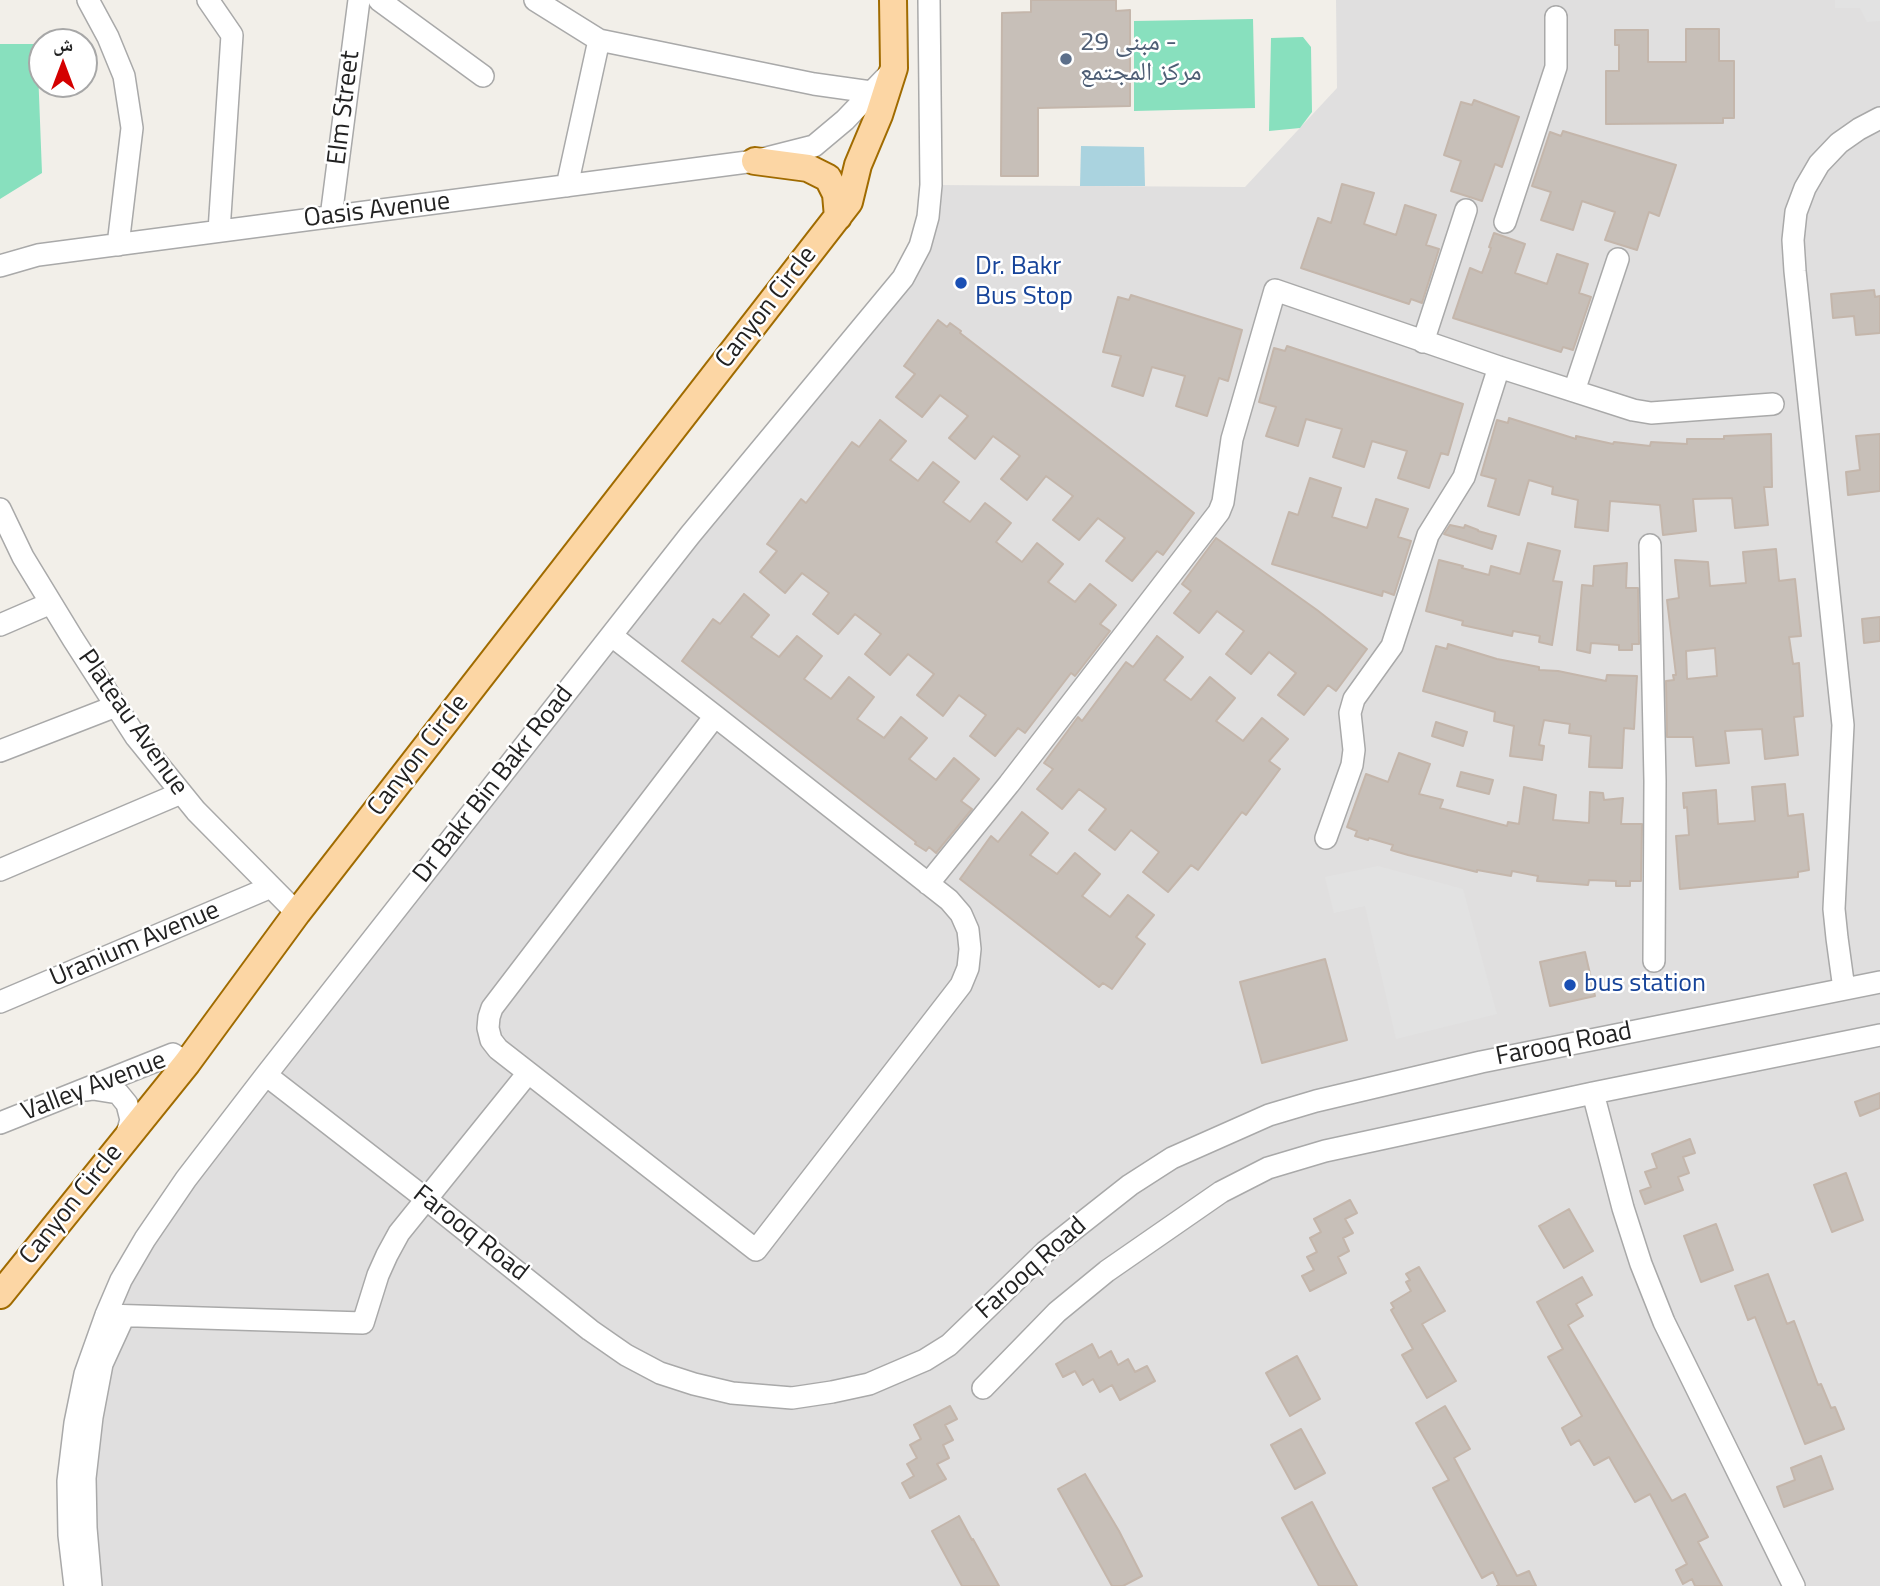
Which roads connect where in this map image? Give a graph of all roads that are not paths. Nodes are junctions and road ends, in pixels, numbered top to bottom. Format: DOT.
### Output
graph roads {
  1 [pos="88,0"];
  2 [pos="208,0"];
  3 [pos="359,0"];
  4 [pos="379,0"];
  5 [pos="535,0"];
  6 [pos="893,0"];
  7 [pos="929,0"];
  8 [pos="1556,17"];
  9 [pos="599,40"];
  10 [pos="894,68"];
  11 [pos="483,76"];
  12 [pos="872,92"];
  13 [pos="1880,118"];
  14 [pos="755,161"];
  15 [pos="808,168"];
  16 [pos="856,172"];
  17 [pos="567,186"];
  18 [pos="1466,210"];
  19 [pos="331,217"];
  20 [pos="838,217"];
  21 [pos="1504,222"];
  22 [pos="219,231"];
  23 [pos="118,245"];
  24 [pos="1618,259"];
  25 [pos="0,266"];
  26 [pos="1423,342"];
  27 [pos="1499,367"];
  28 [pos="1574,391"];
  29 [pos="1773,404"];
  30 [pos="0,509"];
  31 [pos="1650,545"];
  32 [pos="51,603"];
  33 [pos="0,625"];
  34 [pos="612,636"];
  35 [pos="116,706"];
  36 [pos="715,716"];
  37 [pos="0,751"];
  38 [pos="181,793"];
  39 [pos="1326,838"];
  40 [pos="0,870"];
  41 [pos="928,884"];
  42 [pos="271,887"];
  43 [pos="297,913"];
  44 [pos="1654,961"];
  45 [pos="1880,982"];
  46 [pos="1844,989"];
  47 [pos="0,1002"];
  48 [pos="1880,1035"];
  49 [pos="187,1063"];
  50 [pos="528,1073"];
  51 [pos="266,1074"];
  52 [pos="1593,1093"];
  53 [pos="71,1094"];
  54 [pos="0,1123"];
  55 [pos="125,1140"];
  56 [pos="426,1199"];
  57 [pos="0,1295"];
  58 [pos="115,1315"];
  59 [pos="983,1388"];
  60 [pos="75,1586"];
  61 [pos="91,1586"];
  62 [pos="1794,1586"];
  1 -- 23 [label="street"];
  2 -- 22 [label="street"];
  3 -- 19 [label="street, Elm Street"];
  4 -- 11 [label="street"];
  5 -- 9 [label="street"];
  6 -- 10 [label="main road, Canyon Circle"];
  7 -- 34 [label="street, Dr Bakr Bin Bakr Road"];
  8 -- 21 [label="street"];
  9 -- 12 [label="street"];
  9 -- 17 [label="street"];
  10 -- 12 [label="street, Oasis Avenue"];
  10 -- 16 [label="main road, Canyon Circle"];
  12 -- 14 [label="street, Oasis Avenue"];
  13 -- 46 [label="street"];
  14 -- 15 [label="main road, Oasis Avenue"];
  14 -- 17 [label="street, Oasis Avenue"];
  15 -- 16 [label="main road, Oasis Avenue"];
  15 -- 20 [label="main road"];
  16 -- 20 [label="main road, Canyon Circle"];
  17 -- 19 [label="street, Oasis Avenue"];
  18 -- 26 [label="street"];
  19 -- 22 [label="street, Oasis Avenue"];
  20 -- 43 [label="main road, Canyon Circle"];
  22 -- 23 [label="street, Oasis Avenue"];
  23 -- 25 [label="street, Oasis Avenue"];
  24 -- 28 [label="street"];
  26 -- 27 [label="street"];
  26 -- 41 [label="street"];
  27 -- 28 [label="street"];
  27 -- 39 [label="street"];
  28 -- 29 [label="street"];
  30 -- 32 [label="street, Plateau Avenue"];
  31 -- 44 [label="street"];
  32 -- 33 [label="street"];
  32 -- 35 [label="street, Plateau Avenue"];
  34 -- 36 [label="street"];
  34 -- 51 [label="street, Dr Bakr Bin Bakr Road"];
  35 -- 37 [label="street"];
  35 -- 38 [label="street, Plateau Avenue"];
  36 -- 41 [label="street"];
  36 -- 50 [label="street"];
  38 -- 40 [label="street"];
  38 -- 42 [label="street, Plateau Avenue"];
  41 -- 50 [label="street"];
  42 -- 43 [label="street, Plateau Avenue"];
  42 -- 47 [label="street, Uranium Avenue"];
  43 -- 49 [label="main road, Canyon Circle"];
  45 -- 46 [label="street, Farooq Road"];
  46 -- 56 [label="street, Farooq Road"];
  48 -- 52 [label="street"];
  49 -- 53 [label="street, Valley Avenue"];
  49 -- 55 [label="main road, Canyon Circle"];
  50 -- 56 [label="street"];
  51 -- 56 [label="street, Farooq Road"];
  51 -- 58 [label="street, Dr Bakr Bin Bakr Road"];
  52 -- 59 [label="street"];
  52 -- 62 [label="street"];
  53 -- 54 [label="street, Valley Avenue"];
  53 -- 55 [label="street"];
  55 -- 57 [label="main road, Canyon Circle"];
  56 -- 58 [label="street"];
  58 -- 60 [label="street, Dr Bakr Bin Bakr Road"];
  58 -- 61 [label="street"];
}
